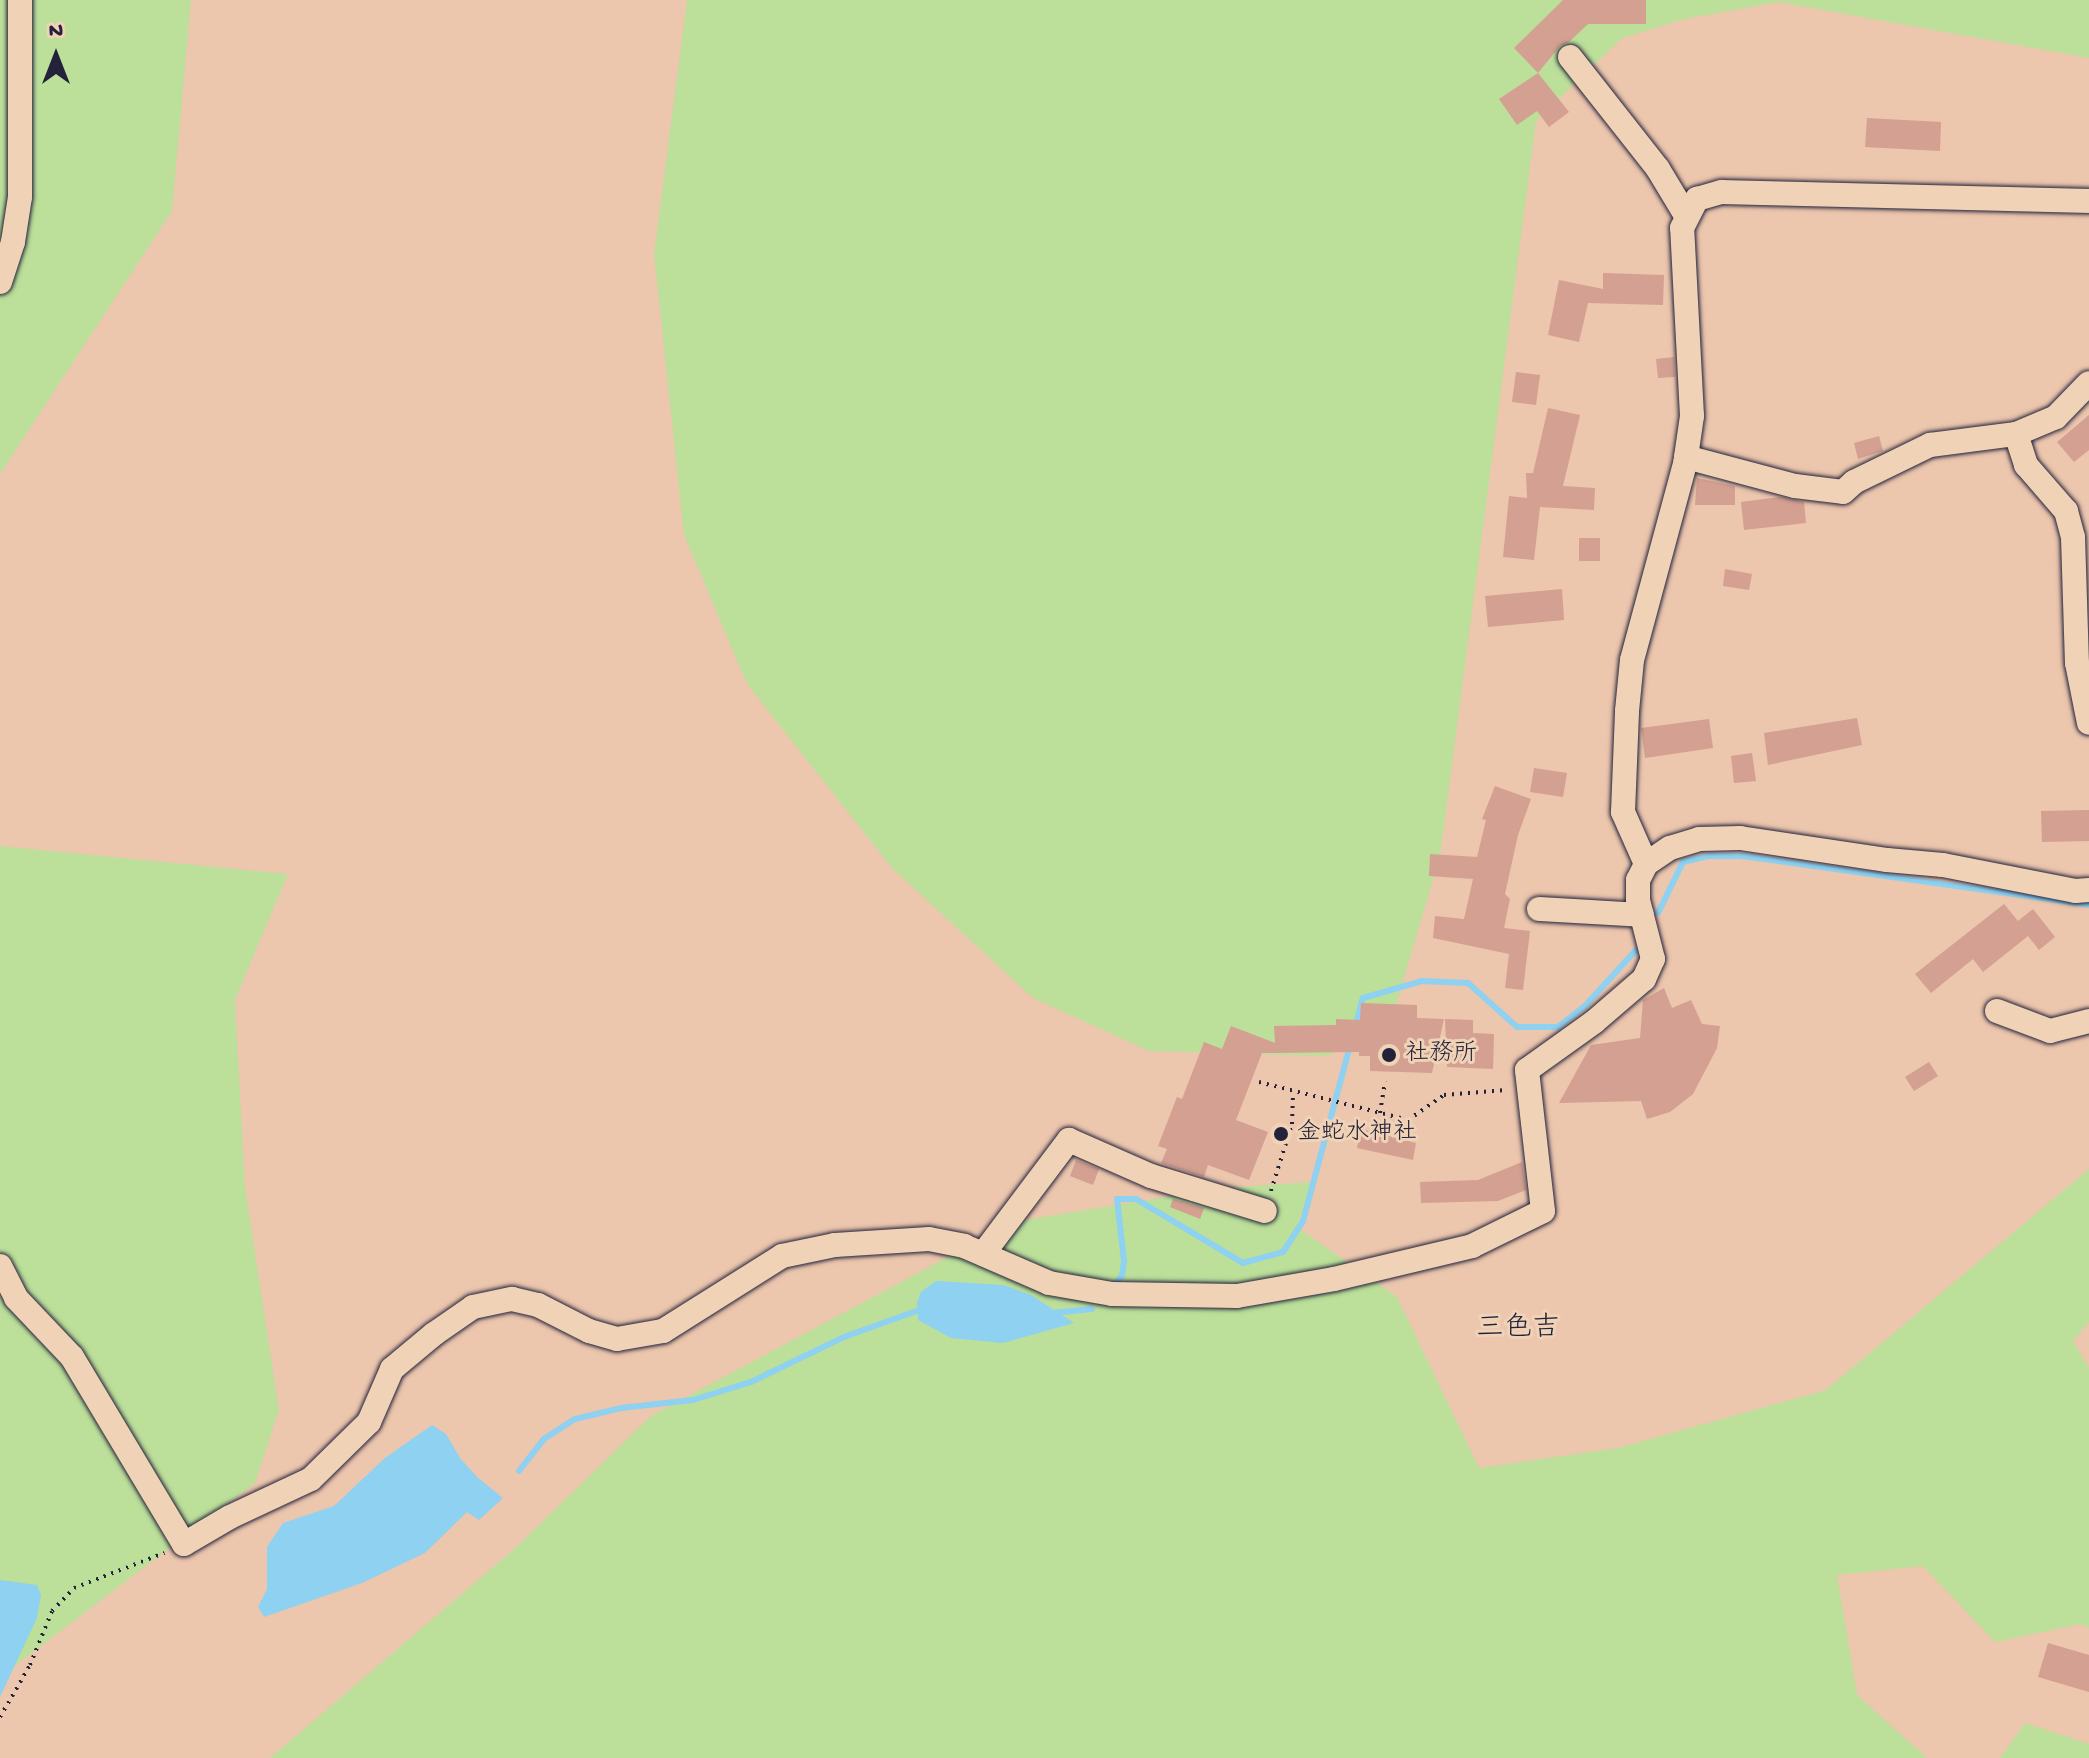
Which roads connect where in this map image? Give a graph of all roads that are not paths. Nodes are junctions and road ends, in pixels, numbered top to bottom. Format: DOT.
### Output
graph roads {
  1 [pos="20,0"];
  2 [pos="1570,57"];
  3 [pos="2089,201"];
  4 [pos="1687,217"];
  5 [pos="0,282"];
  6 [pos="2089,383"];
  7 [pos="2016,434"];
  8 [pos="1686,457"];
  9 [pos="2089,723"];
  10 [pos="1646,864"];
  11 [pos="2089,890"];
  12 [pos="1539,909"];
  13 [pos="1642,915"];
  14 [pos="1997,1011"];
  15 [pos="2089,1021"];
  16 [pos="1265,1211"];
  17 [pos="983,1254"];
  18 [pos="0,1266"];
  1 -- 5 [label="street"];
  2 -- 4 [label="street"];
  3 -- 4 [label="street"];
  4 -- 8 [label="street"];
  6 -- 7 [label="street"];
  7 -- 8 [label="street"];
  7 -- 9 [label="street"];
  8 -- 10 [label="street"];
  10 -- 11 [label="street"];
  10 -- 13 [label="street"];
  12 -- 13 [label="street"];
  13 -- 17 [label="street"];
  14 -- 15 [label="street"];
  16 -- 17 [label="street"];
  17 -- 18 [label="street"];
}
